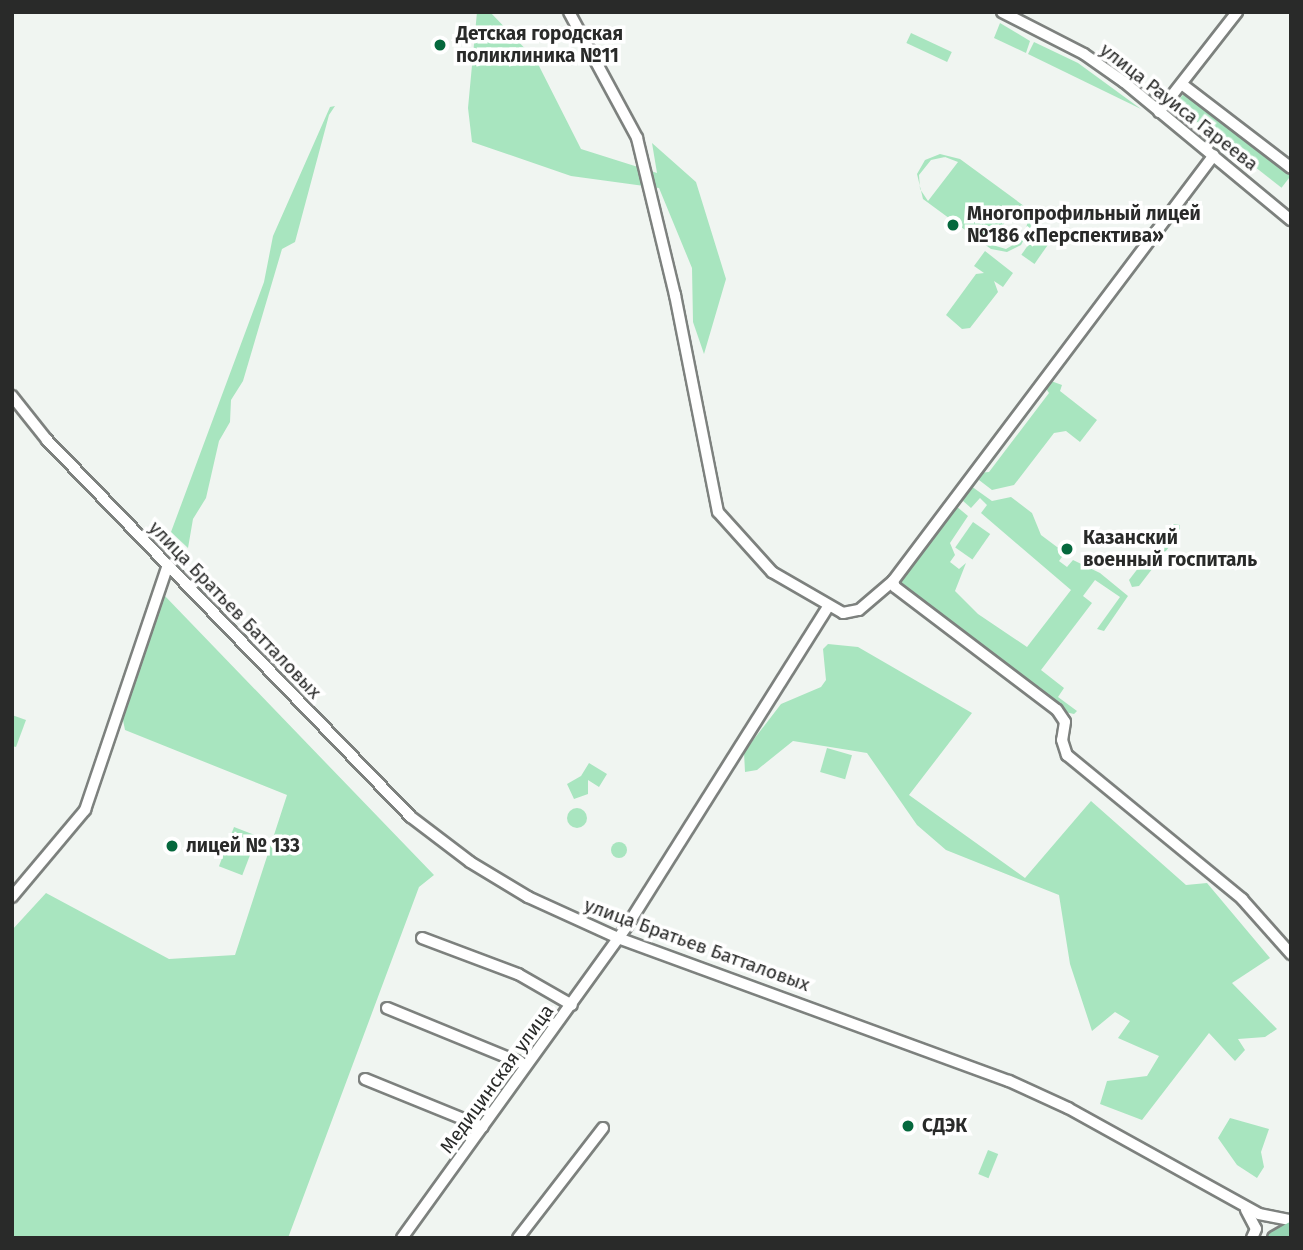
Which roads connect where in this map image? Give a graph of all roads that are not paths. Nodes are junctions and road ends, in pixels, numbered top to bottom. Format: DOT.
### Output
graph roads {
  1 [pos="569,12"];
  2 [pos="1002,12"];
  3 [pos="1225,12"];
  4 [pos="1237,12"];
  5 [pos="1230,23"];
  6 [pos="1183,85"];
  7 [pos="1159,112"];
  8 [pos="1214,155"];
  9 [pos="1291,168"];
  10 [pos="1291,220"];
  11 [pos="12,396"];
  12 [pos="168,565"];
  13 [pos="893,581"];
  14 [pos="828,607"];
  15 [pos="12,897"];
  16 [pos="422,938"];
  17 [pos="618,938"];
  18 [pos="1291,954"];
  19 [pos="572,1005"];
  20 [pos="387,1008"];
  21 [pos="526,1065"];
  22 [pos="365,1079"];
  23 [pos="483,1127"];
  24 [pos="603,1128"];
  25 [pos="1241,1205"];
  26 [pos="1291,1220"];
  27 [pos="1291,1228"];
  28 [pos="402,1238"];
  29 [pos="518,1238"];
  30 [pos="1252,1238"];
  31 [pos="1274,1238"];
  1 -- 14 [label="street"];
  2 -- 7 [label="street, улица Рауиса Гареева"];
  3 -- 5 [label="street"];
  4 -- 5 [label="street"];
  5 -- 6 [label="street"];
  6 -- 7 [label="street"];
  6 -- 9 [label="street"];
  7 -- 8 [label="street, улица Рауиса Гареева"];
  8 -- 10 [label="street, улица Рауиса Гареева"];
  8 -- 13 [label="street"];
  11 -- 12 [label="street, улица Братьев Батталовых"];
  12 -- 15 [label="street"];
  12 -- 17 [label="street, улица Братьев Батталовых"];
  13 -- 14 [label="street"];
  13 -- 18 [label="street"];
  14 -- 17 [label="street, Медицинская улица"];
  16 -- 19 [label="street"];
  17 -- 19 [label="street, Медицинская улица"];
  17 -- 25 [label="street, улица Братьев Батталовых"];
  19 -- 21 [label="street, Медицинская улица"];
  20 -- 21 [label="street"];
  21 -- 23 [label="street, Медицинская улица"];
  22 -- 23 [label="street"];
  23 -- 28 [label="street, Медицинская улица"];
  24 -- 29 [label="street"];
  25 -- 26 [label="street, улица Братьев Батталовых"];
  25 -- 30 [label="street"];
  27 -- 31 [label="main road"];
}
